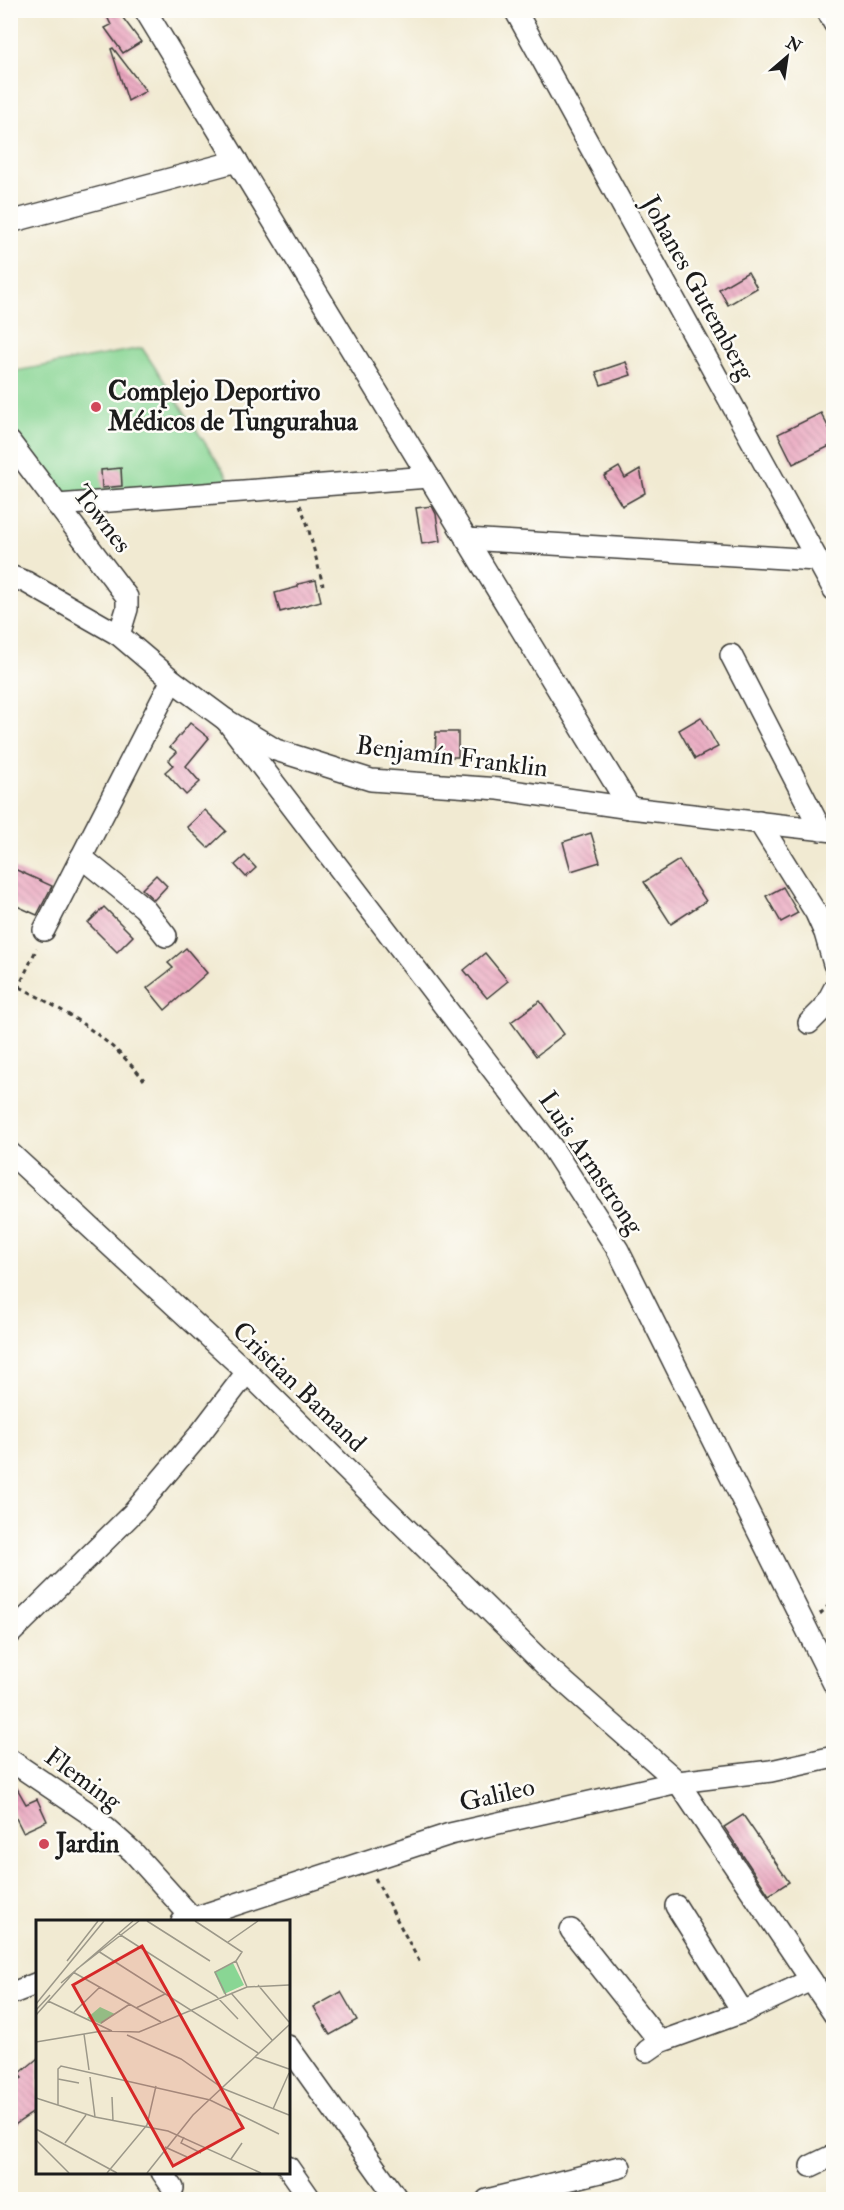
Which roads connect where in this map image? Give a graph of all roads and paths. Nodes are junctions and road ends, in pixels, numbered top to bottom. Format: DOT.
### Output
graph roads {
  1 [pos="145,10"];
  2 [pos="515,10"];
  3 [pos="827,10"];
  4 [pos="834,23"];
  5 [pos="237,161"];
  6 [pos="10,222"];
  7 [pos="10,442"];
  8 [pos="429,477"];
  9 [pos="293,487"];
  10 [pos="57,505"];
  11 [pos="466,539"];
  12 [pos="816,560"];
  13 [pos="10,576"];
  14 [pos="323,585"];
  15 [pos="834,590"];
  16 [pos="119,635"];
  17 [pos="731,655"];
  18 [pos="172,680"];
  19 [pos="226,720"];
  20 [pos="630,808"];
  21 [pos="759,822"];
  22 [pos="827,830"];
  23 [pos="81,857"];
  24 [pos="44,930"];
  25 [pos="166,936"];
  26 [pos="834,964"];
  27 [pos="20,987"];
  28 [pos="834,989"];
  29 [pos="10,1005"];
  30 [pos="809,1023"];
  31 [pos="144,1080"];
  32 [pos="10,1153"];
  33 [pos="247,1372"];
  34 [pos="10,1634"];
  35 [pos="834,1684"];
  36 [pos="834,1757"];
  37 [pos="10,1760"];
  38 [pos="678,1782"];
  39 [pos="366,1861"];
  40 [pos="676,1906"];
  41 [pos="190,1920"];
  42 [pos="571,1930"];
  43 [pos="420,1963"];
  44 [pos="811,1980"];
  45 [pos="743,2012"];
  46 [pos="834,2014"];
  47 [pos="290,2049"];
  48 [pos="834,2155"];
  49 [pos="811,2166"];
  50 [pos="620,2167"];
  51 [pos="290,2170"];
  52 [pos="311,2199"];
  53 [pos="398,2199"];
  54 [pos="487,2199"];
  1 -- 5 [label="street"];
  2 -- 12 [label="street, Johanes Gutemberg"];
  3 -- 4 [label="street"];
  5 -- 6 [label="street"];
  5 -- 8 [label="street"];
  7 -- 10 [label="street, Townes"];
  8 -- 9 [label="street"];
  8 -- 11 [label="street"];
  9 -- 10 [label="street"];
  9 -- 14 [label="path"];
  10 -- 16 [label="street, Townes"];
  11 -- 12 [label="street"];
  11 -- 20 [label="street"];
  12 -- 15 [label="street, Johanes Gutemberg"];
  13 -- 16 [label="street, Benjamín Franklin"];
  16 -- 18 [label="street, Benjamín Franklin"];
  17 -- 22 [label="street"];
  18 -- 19 [label="street, Benjamín Franklin"];
  18 -- 23 [label="street"];
  19 -- 20 [label="street, Benjamín Franklin"];
  19 -- 35 [label="street, Luis Armstrong"];
  20 -- 21 [label="street, Benjamín Franklin"];
  21 -- 22 [label="street, Benjamín Franklin"];
  21 -- 26 [label="street"];
  23 -- 24 [label="street"];
  23 -- 25 [label="street"];
  24 -- 27 [label="path"];
  27 -- 29 [label="path"];
  27 -- 31 [label="path"];
  28 -- 30 [label="street"];
  32 -- 33 [label="street, Cristian Bamand"];
  33 -- 34 [label="street"];
  33 -- 38 [label="street, Cristian Bamand"];
  36 -- 38 [label="street, Galileo"];
  37 -- 41 [label="street, Fleming"];
  38 -- 39 [label="street, Galileo"];
  38 -- 44 [label="street, Cristian Bamand"];
  39 -- 41 [label="street, Galileo"];
  39 -- 43 [label="path"];
  40 -- 45 [label="street"];
  42 -- 45 [label="street"];
  44 -- 45 [label="street"];
  44 -- 46 [label="street, Cristian Bamand"];
  47 -- 53 [label="street"];
  48 -- 49 [label="street"];
  50 -- 54 [label="street"];
  51 -- 52 [label="street"];
}
